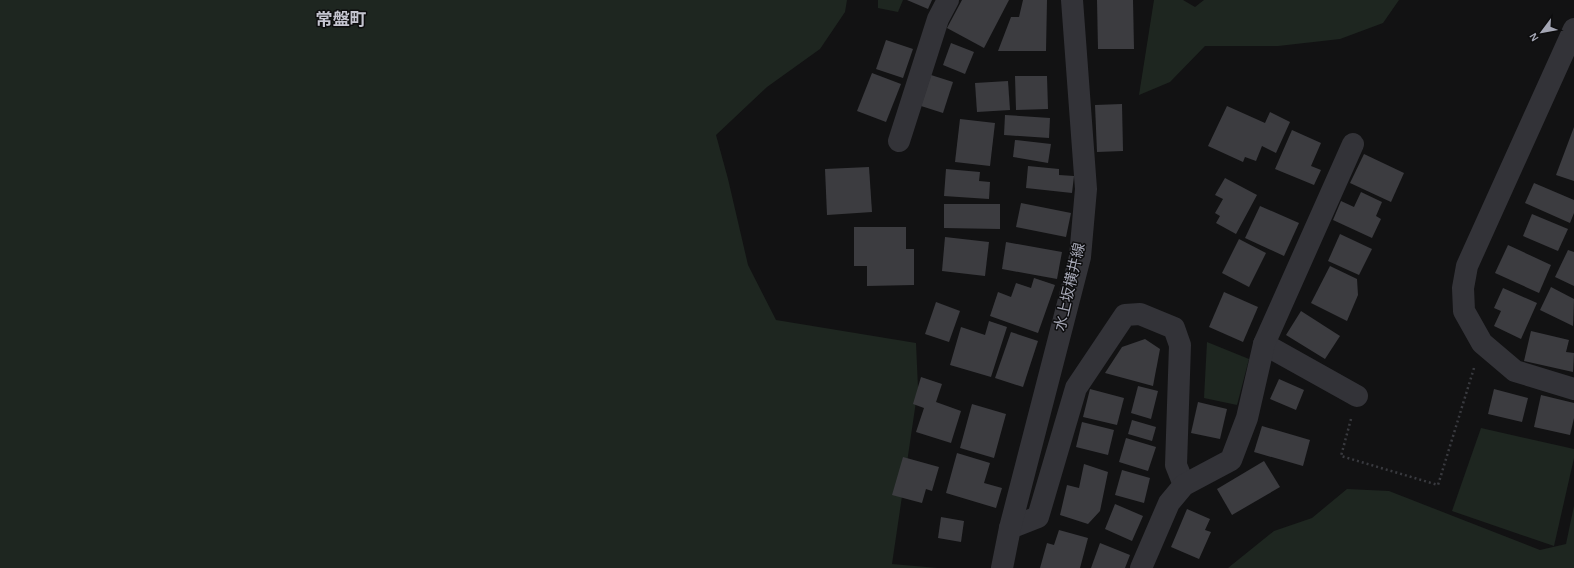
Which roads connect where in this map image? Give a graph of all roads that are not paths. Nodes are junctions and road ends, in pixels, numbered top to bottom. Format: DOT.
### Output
graph roads {
  1 [pos="948,0"];
  2 [pos="1072,0"];
  3 [pos="1574,29"];
  4 [pos="899,141"];
  5 [pos="1353,144"];
  6 [pos="1264,344"];
  7 [pos="1574,389"];
  8 [pos="1358,396"];
  9 [pos="1184,485"];
  10 [pos="1010,528"];
  11 [pos="1002,568"];
  12 [pos="1141,568"];
  1 -- 4 [label="street"];
  2 -- 10 [label="street, 水上坂横井線"];
  3 -- 7 [label="street"];
  5 -- 6 [label="street"];
  6 -- 8 [label="street"];
  6 -- 9 [label="street"];
  9 -- 10 [label="street"];
  9 -- 12 [label="street"];
  10 -- 11 [label="street, 水上坂横井線"];
}
